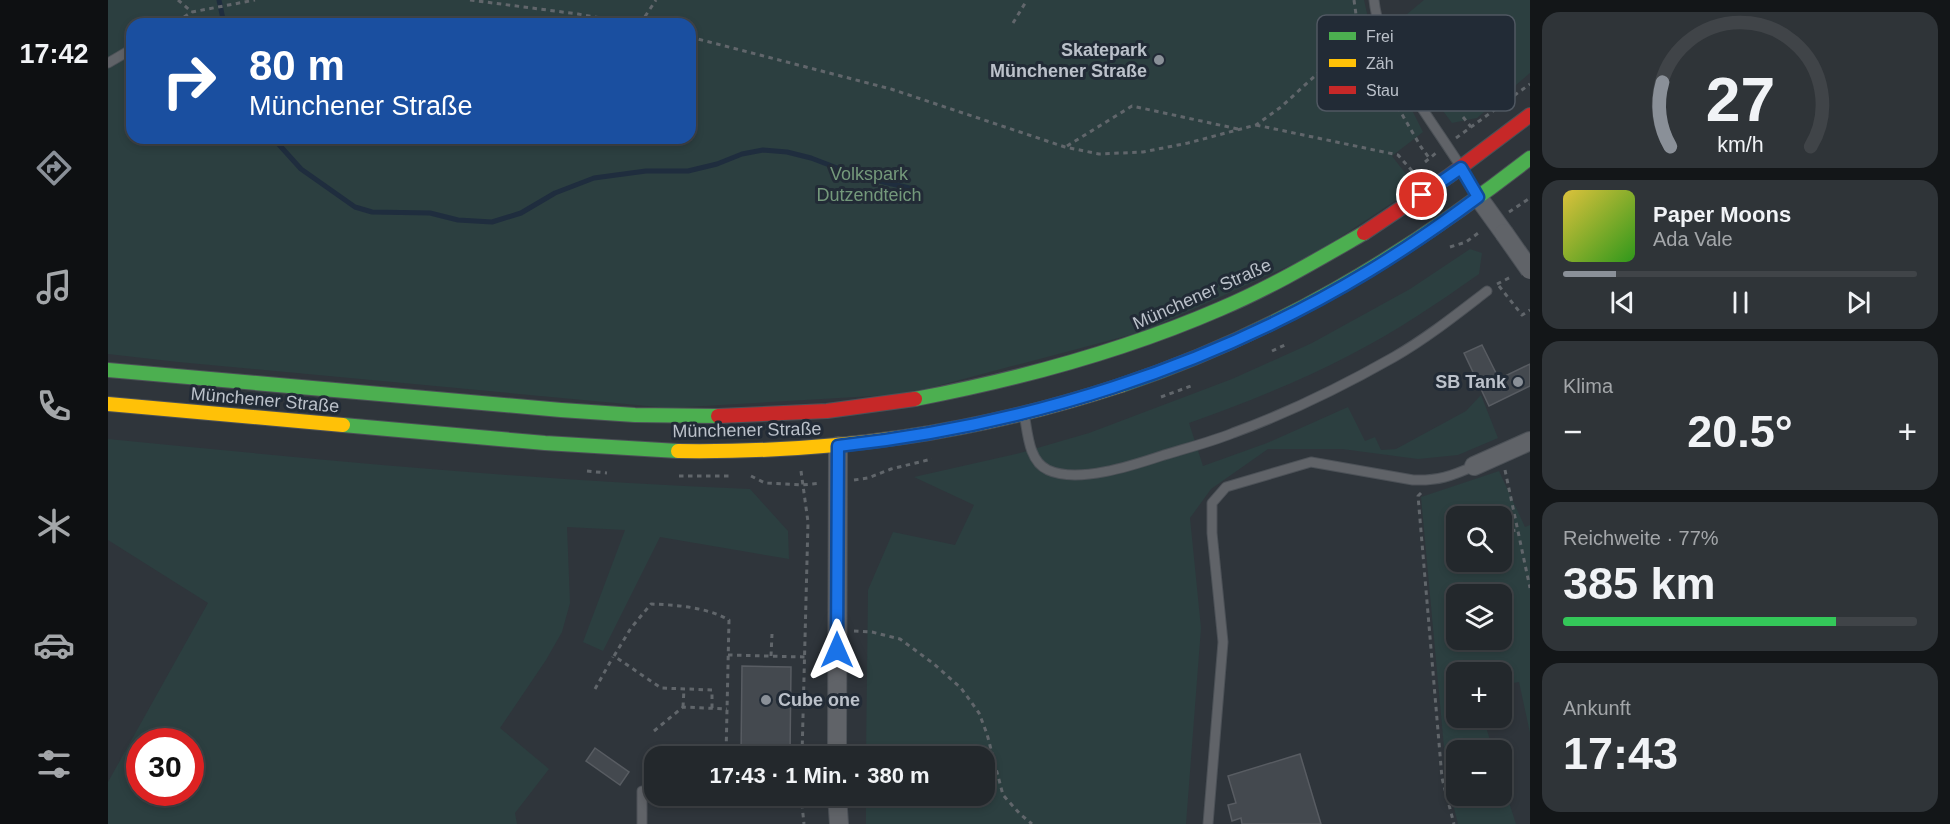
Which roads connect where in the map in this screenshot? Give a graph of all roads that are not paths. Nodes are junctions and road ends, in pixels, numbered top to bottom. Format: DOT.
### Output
graph roads {
  1 [pos="1374,0"];
  2 [pos="1376,15"];
  3 [pos="126,52"];
  4 [pos="108,63"];
  5 [pos="1425,111"];
  6 [pos="1530,115"];
  7 [pos="1530,158"];
  8 [pos="1461,168"];
  9 [pos="1478,197"];
  10 [pos="1332,252"];
  11 [pos="1522,273"];
  12 [pos="1336,290"];
  13 [pos="1487,291"];
  14 [pos="108,370"];
  15 [pos="108,404"];
  16 [pos="1024,414"];
  17 [pos="840,426"];
  18 [pos="1530,441"];
  19 [pos="1474,466"];
  20 [pos="837,746"];
  21 [pos="642,790"];
  22 [pos="838,806"];
  23 [pos="642,824"];
  24 [pos="839,824"];
  25 [pos="1208,824"];
  1 -- 2 [label="lane"];
  3 -- 4 [label="lane"];
  5 -- 8 [label="lane"];
  6 -- 8 [label="main road, Münchener Straße"];
  7 -- 9 [label="main road, Münchener Straße"];
  8 -- 9 [label="main road"];
  8 -- 10 [label="main road, Münchener Straße"];
  9 -- 11 [label="street, bridge"];
  9 -- 12 [label="main road, Münchener Straße"];
  10 -- 12 [label="main road"];
  10 -- 17 [label="main road, Münchener Straße"];
  12 -- 16 [label="main road, Münchener Straße"];
  13 -- 16 [label="lane"];
  14 -- 17 [label="main road, Münchener Straße"];
  15 -- 17 [label="main road, Münchener Straße"];
  16 -- 17 [label="main road, Münchener Straße"];
  17 -- 20 [label="street"];
  18 -- 19 [label="street"];
  19 -- 25 [label="lane"];
  21 -- 23 [label="lane"];
  22 -- 24 [label="street"];
}
